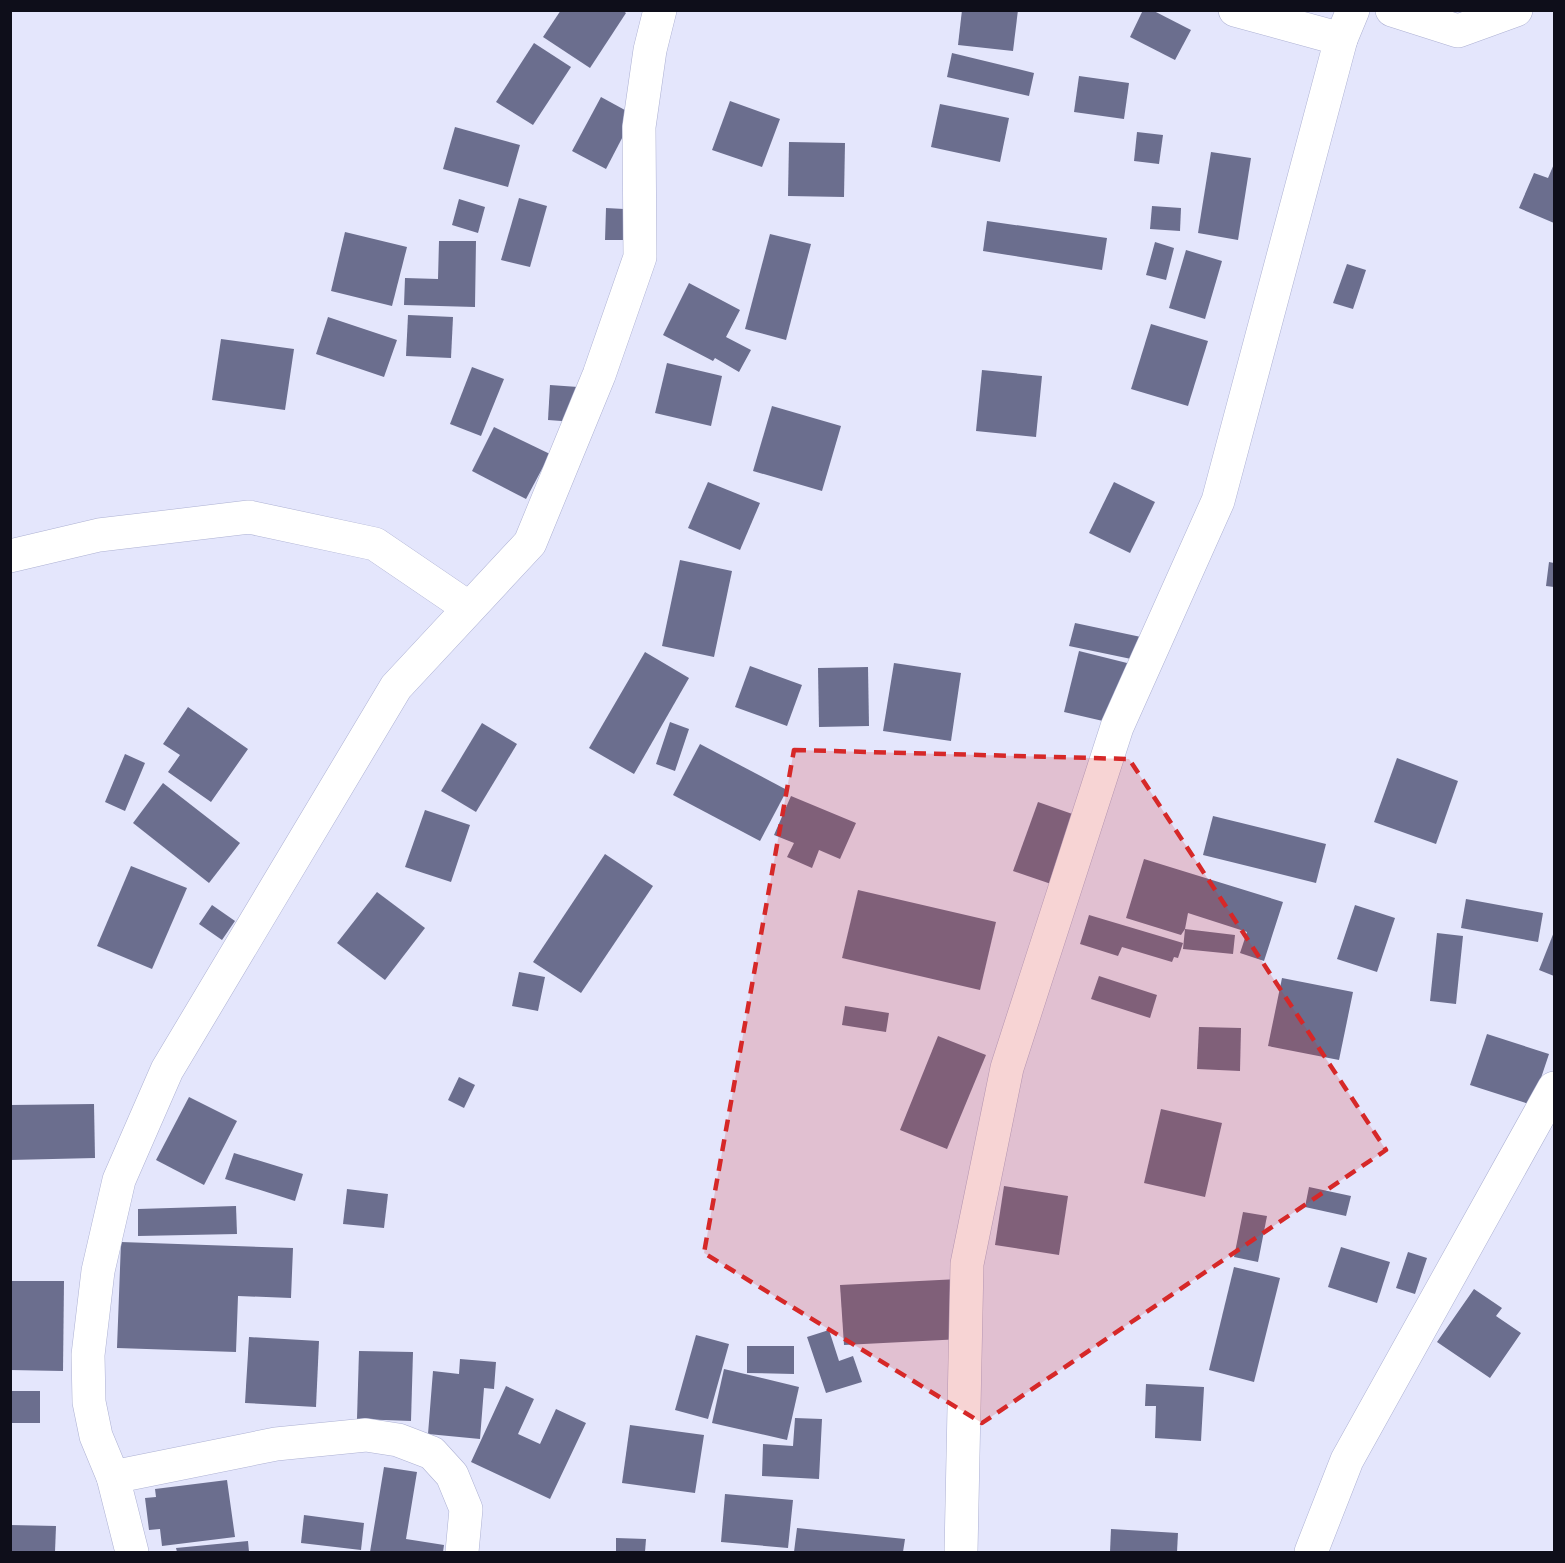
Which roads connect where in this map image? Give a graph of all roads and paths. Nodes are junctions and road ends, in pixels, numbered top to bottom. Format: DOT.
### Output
graph roads {
  1 [pos="660,10"];
  2 [pos="1235,10"];
  3 [pos="1392,10"];
  4 [pos="1516,10"];
  5 [pos="1347,25"];
  6 [pos="10,556"];
  7 [pos="470,608"];
  8 [pos="1554,1088"];
  9 [pos="113,1477"];
  10 [pos="132,1552"];
  11 [pos="462,1552"];
  12 [pos="961,1552"];
  13 [pos="1311,1552"];
  1 -- 7 [label="street"];
  2 -- 5 [label="street"];
  3 -- 4 [label="street"];
  5 -- 12 [label="street"];
  6 -- 7 [label="street"];
  7 -- 9 [label="street"];
  8 -- 13 [label="street"];
  9 -- 10 [label="street"];
  9 -- 11 [label="street"];
}
